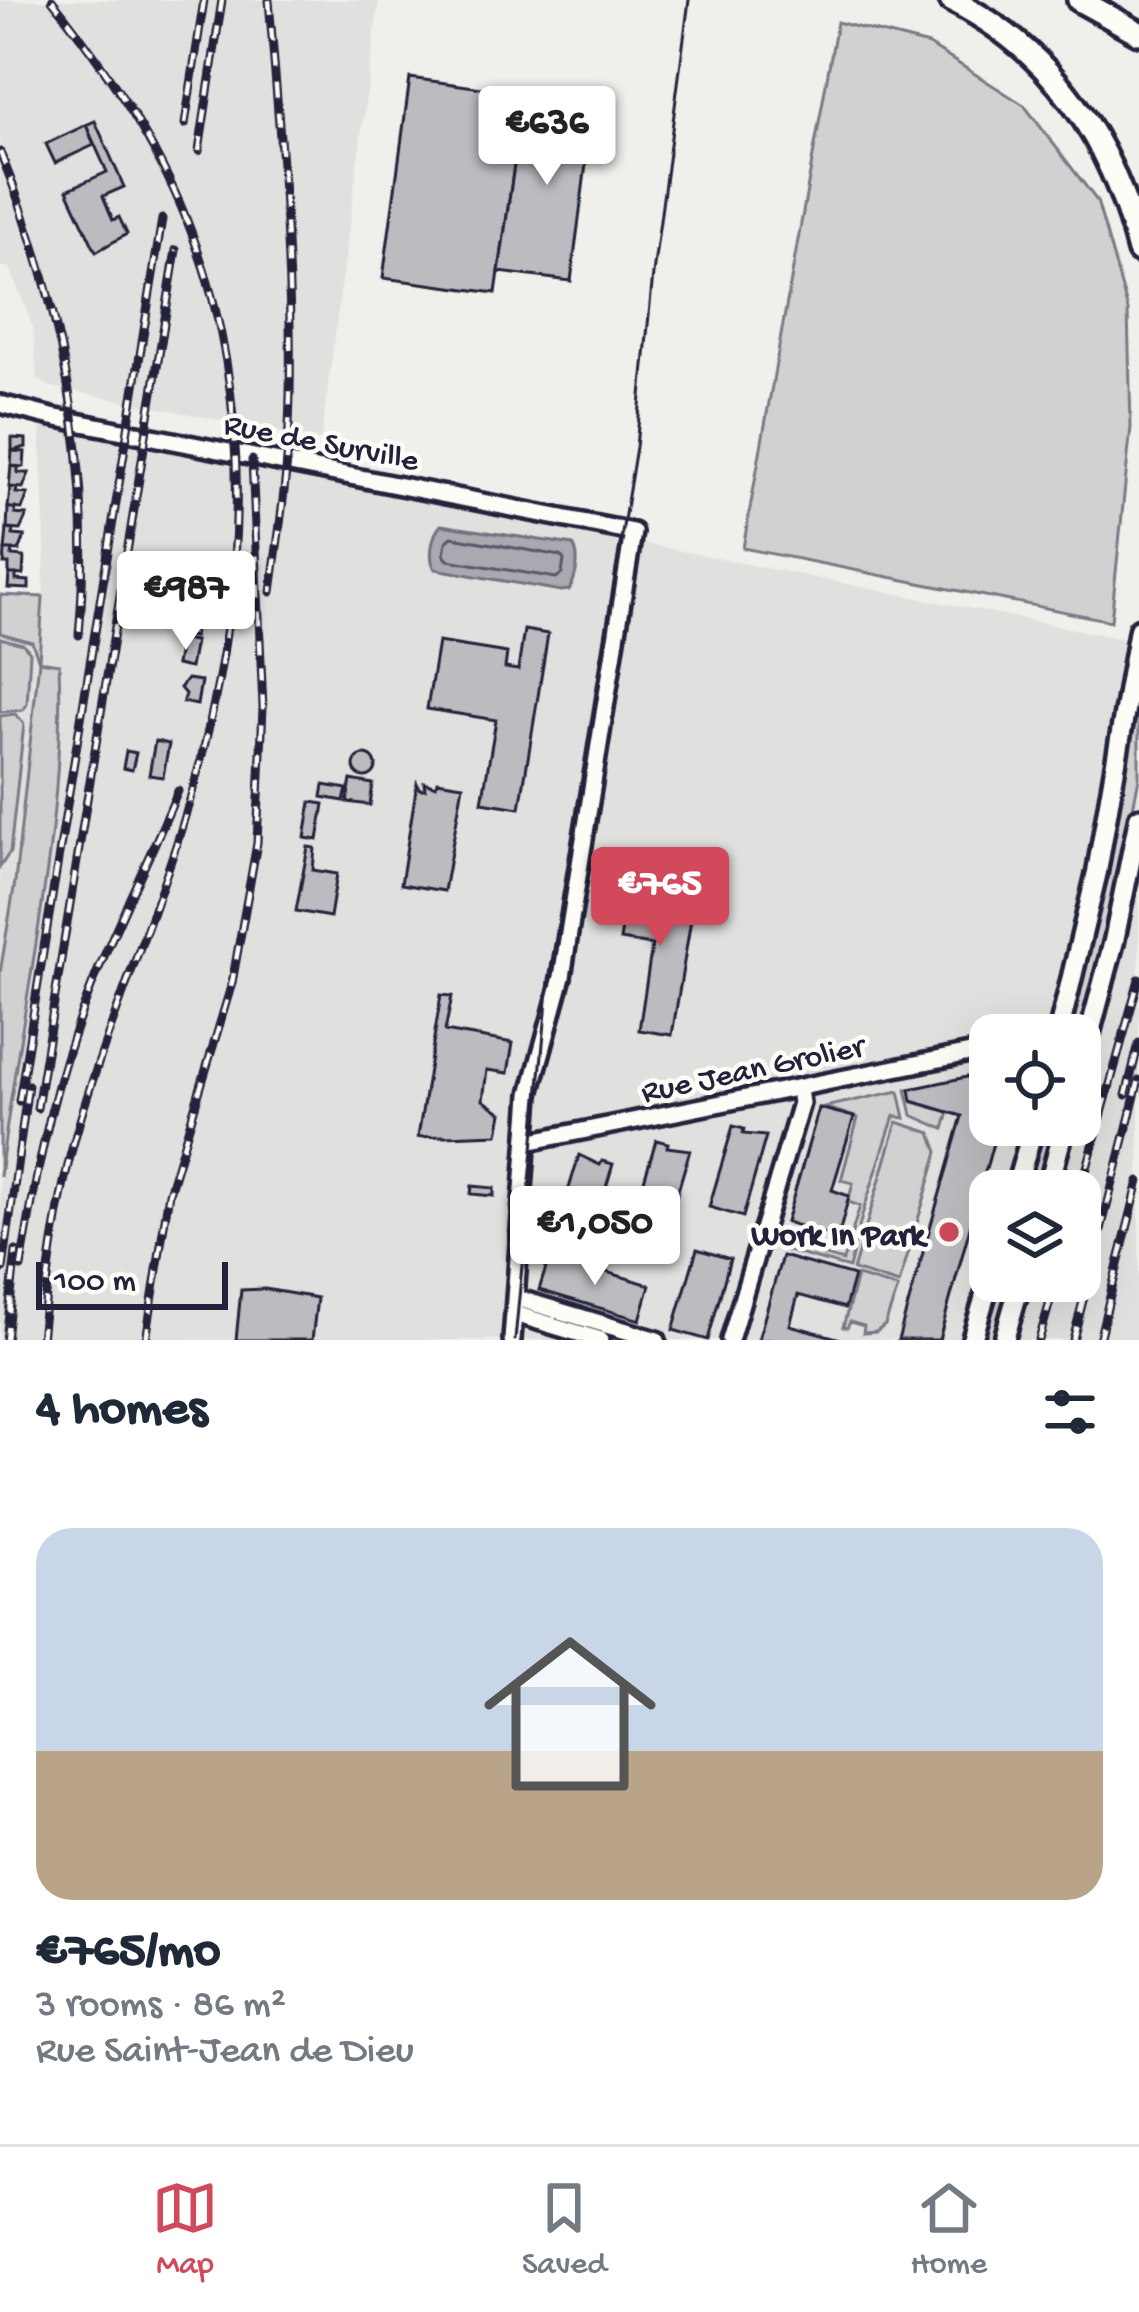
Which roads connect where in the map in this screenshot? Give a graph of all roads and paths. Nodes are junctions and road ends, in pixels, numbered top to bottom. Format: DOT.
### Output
graph roads {
  1 [pos="951,0"];
  2 [pos="1079,0"];
  3 [pos="1139,33"];
  4 [pos="1139,251"];
  5 [pos="0,404"];
  6 [pos="1139,629"];
  7 [pos="1139,818"];
  8 [pos="1063,1014"];
  9 [pos="1095,1014"];
  10 [pos="969,1053"];
  11 [pos="799,1089"];
  12 [pos="527,1142"];
  13 [pos="983,1302"];
  14 [pos="1015,1302"];
  15 [pos="515,1306"];
  16 [pos="512,1340"];
  17 [pos="601,1340"];
  18 [pos="657,1340"];
  19 [pos="730,1340"];
  20 [pos="972,1340"];
  21 [pos="1004,1340"];
  1 -- 4 [label="highway"];
  2 -- 3 [label="highway"];
  5 -- 12 [label="street, Rue de Surville"];
  6 -- 8 [label="main road"];
  7 -- 9 [label="main road"];
  10 -- 11 [label="street, Rue Jean Grolier"];
  11 -- 12 [label="street, Rue Jean Grolier"];
  11 -- 19 [label="street"];
  12 -- 15 [label="street"];
  13 -- 20 [label="main road"];
  14 -- 21 [label="main road"];
  15 -- 16 [label="street"];
  15 -- 17 [label="street"];
  15 -- 18 [label="street"];
}
